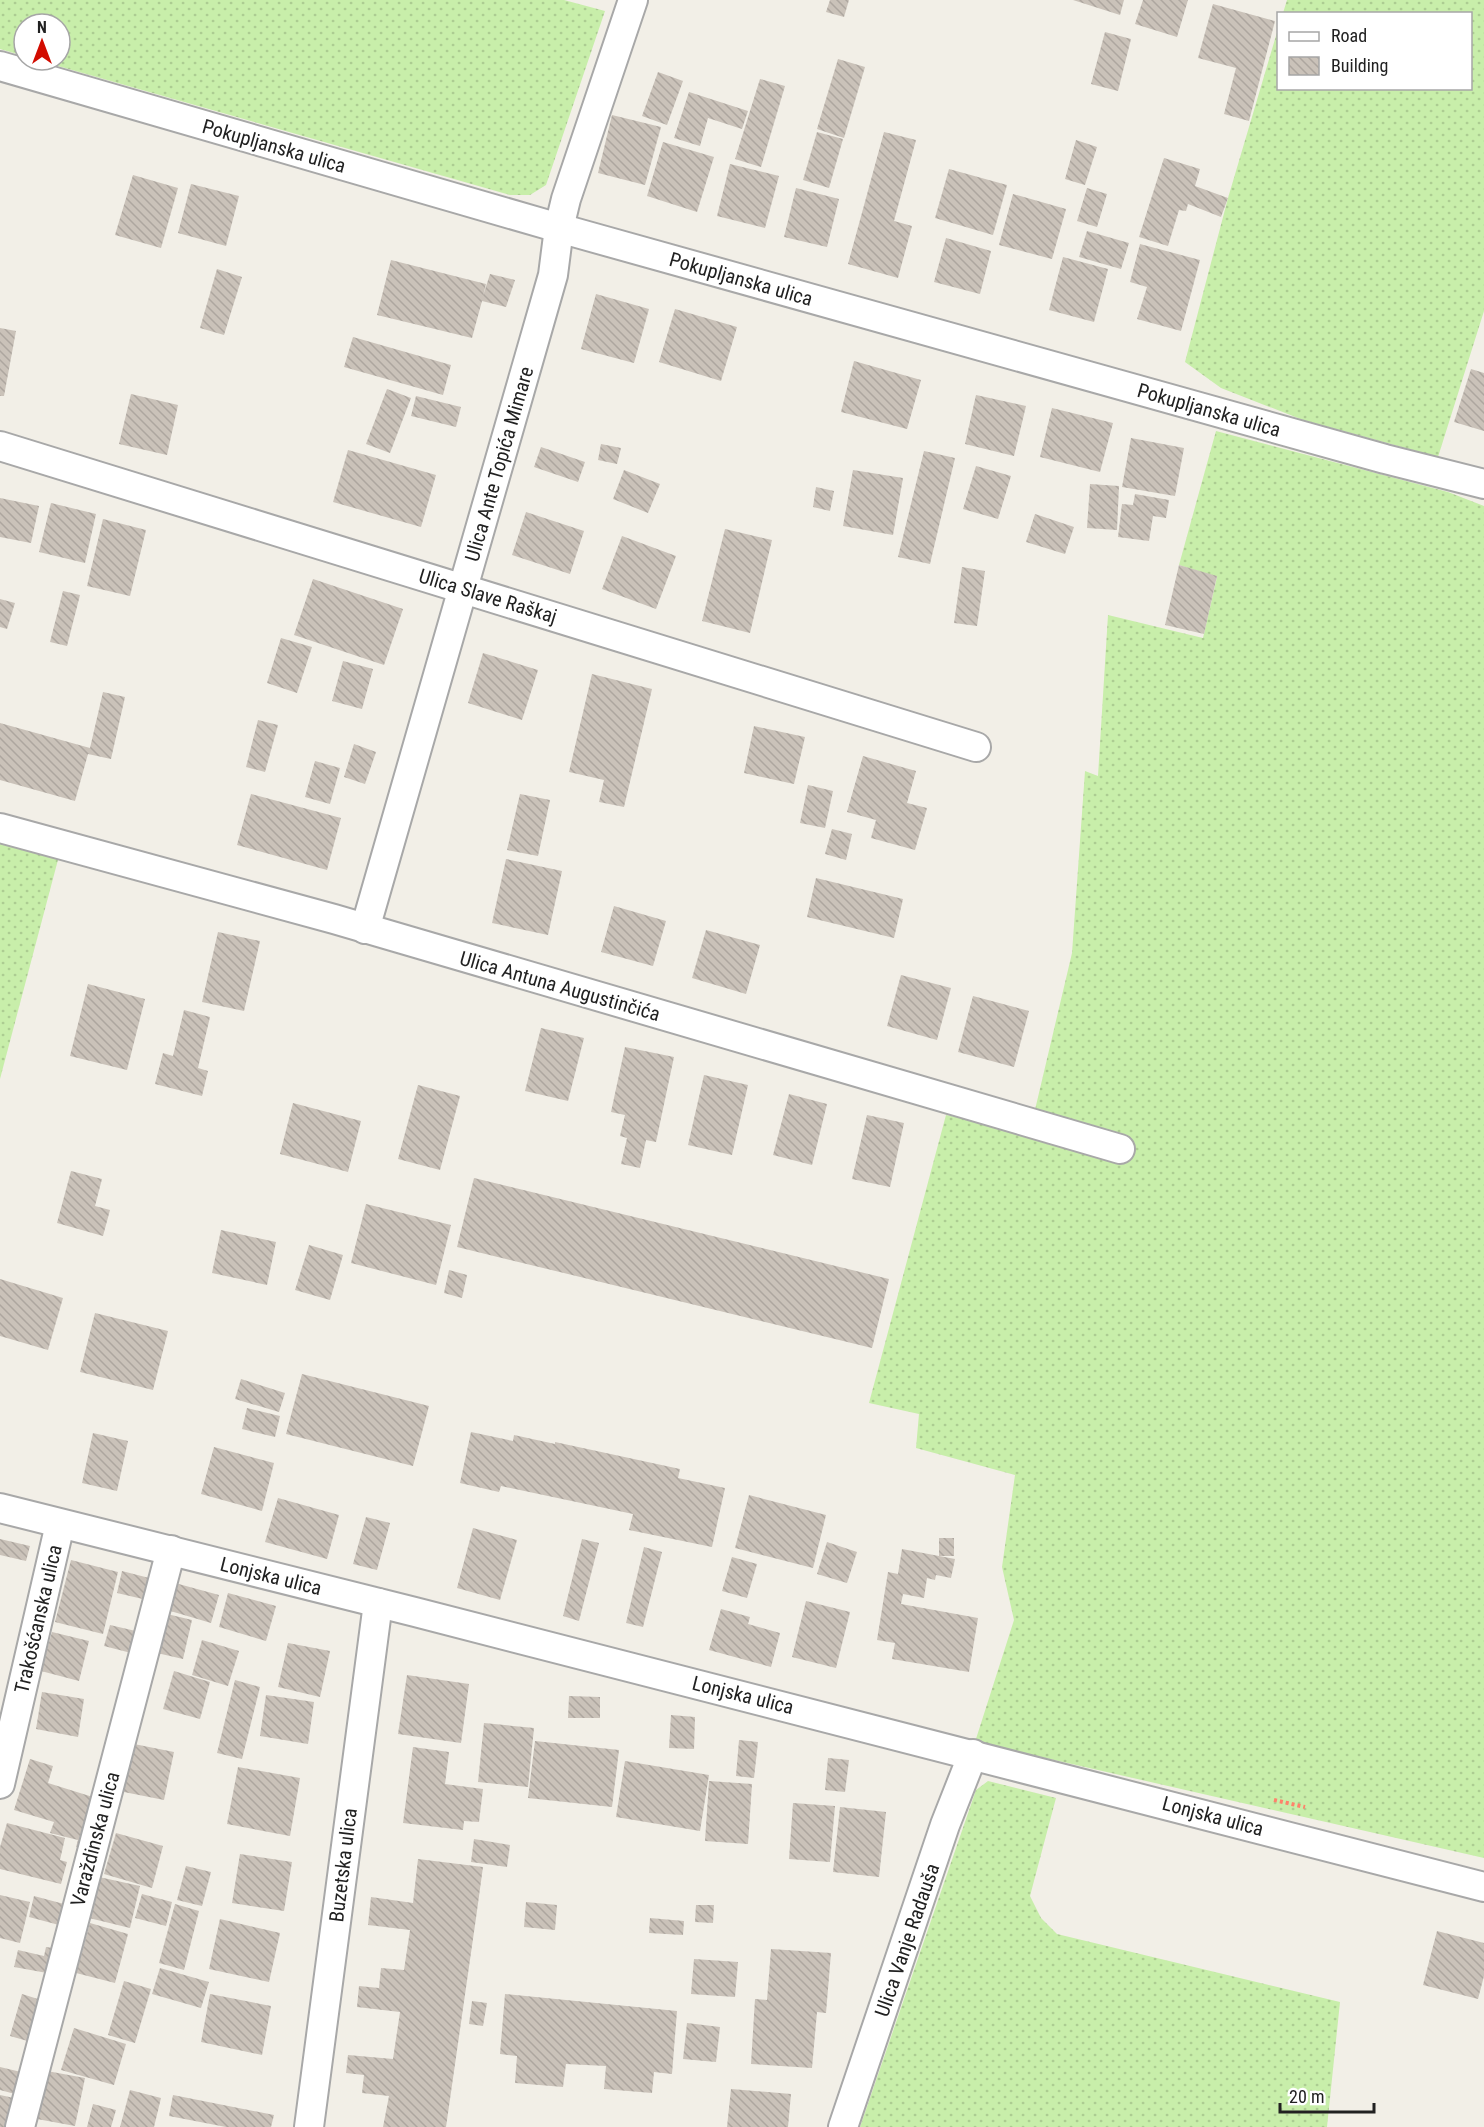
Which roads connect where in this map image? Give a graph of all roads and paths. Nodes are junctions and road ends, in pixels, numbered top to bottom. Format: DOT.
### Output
graph roads {
  1 [pos="633,0"];
  2 [pos="0,66"];
  3 [pos="559,228"];
  4 [pos="0,446"];
  5 [pos="1484,484"];
  6 [pos="464,589"];
  7 [pos="976,747"];
  8 [pos="0,828"];
  9 [pos="365,929"];
  10 [pos="1120,1149"];
  11 [pos="0,1508"];
  12 [pos="60,1524"];
  13 [pos="171,1551"];
  14 [pos="378,1603"];
  15 [pos="973,1754"];
  16 [pos="0,1784"];
  17 [pos="1484,1887"];
  18 [pos="20,2127"];
  19 [pos="309,2127"];
  20 [pos="843,2127"];
  1 -- 3 [label="street, Ulica Ante Topića Mimare"];
  2 -- 3 [label="street, Pokupljanska ulica"];
  3 -- 5 [label="street, Pokupljanska ulica"];
  3 -- 6 [label="street, Ulica Ante Topića Mimare"];
  4 -- 6 [label="street, Ulica Slave Raškaj"];
  6 -- 7 [label="street, Ulica Slave Raškaj"];
  6 -- 9 [label="street, Ulica Ante Topića Mimare"];
  8 -- 9 [label="street, Ulica Antuna Augustinčića"];
  9 -- 10 [label="street, Ulica Antuna Augustinčića"];
  11 -- 12 [label="street, Lonjska ulica"];
  12 -- 13 [label="street, Lonjska ulica"];
  12 -- 16 [label="street, Trakošćanska ulica"];
  13 -- 14 [label="street, Lonjska ulica"];
  13 -- 18 [label="street, Varaždinska ulica"];
  14 -- 15 [label="street, Lonjska ulica"];
  14 -- 19 [label="street, Buzetska ulica"];
  15 -- 17 [label="street, Lonjska ulica"];
  15 -- 20 [label="street, Ulica Vanje Radauša"];
}
